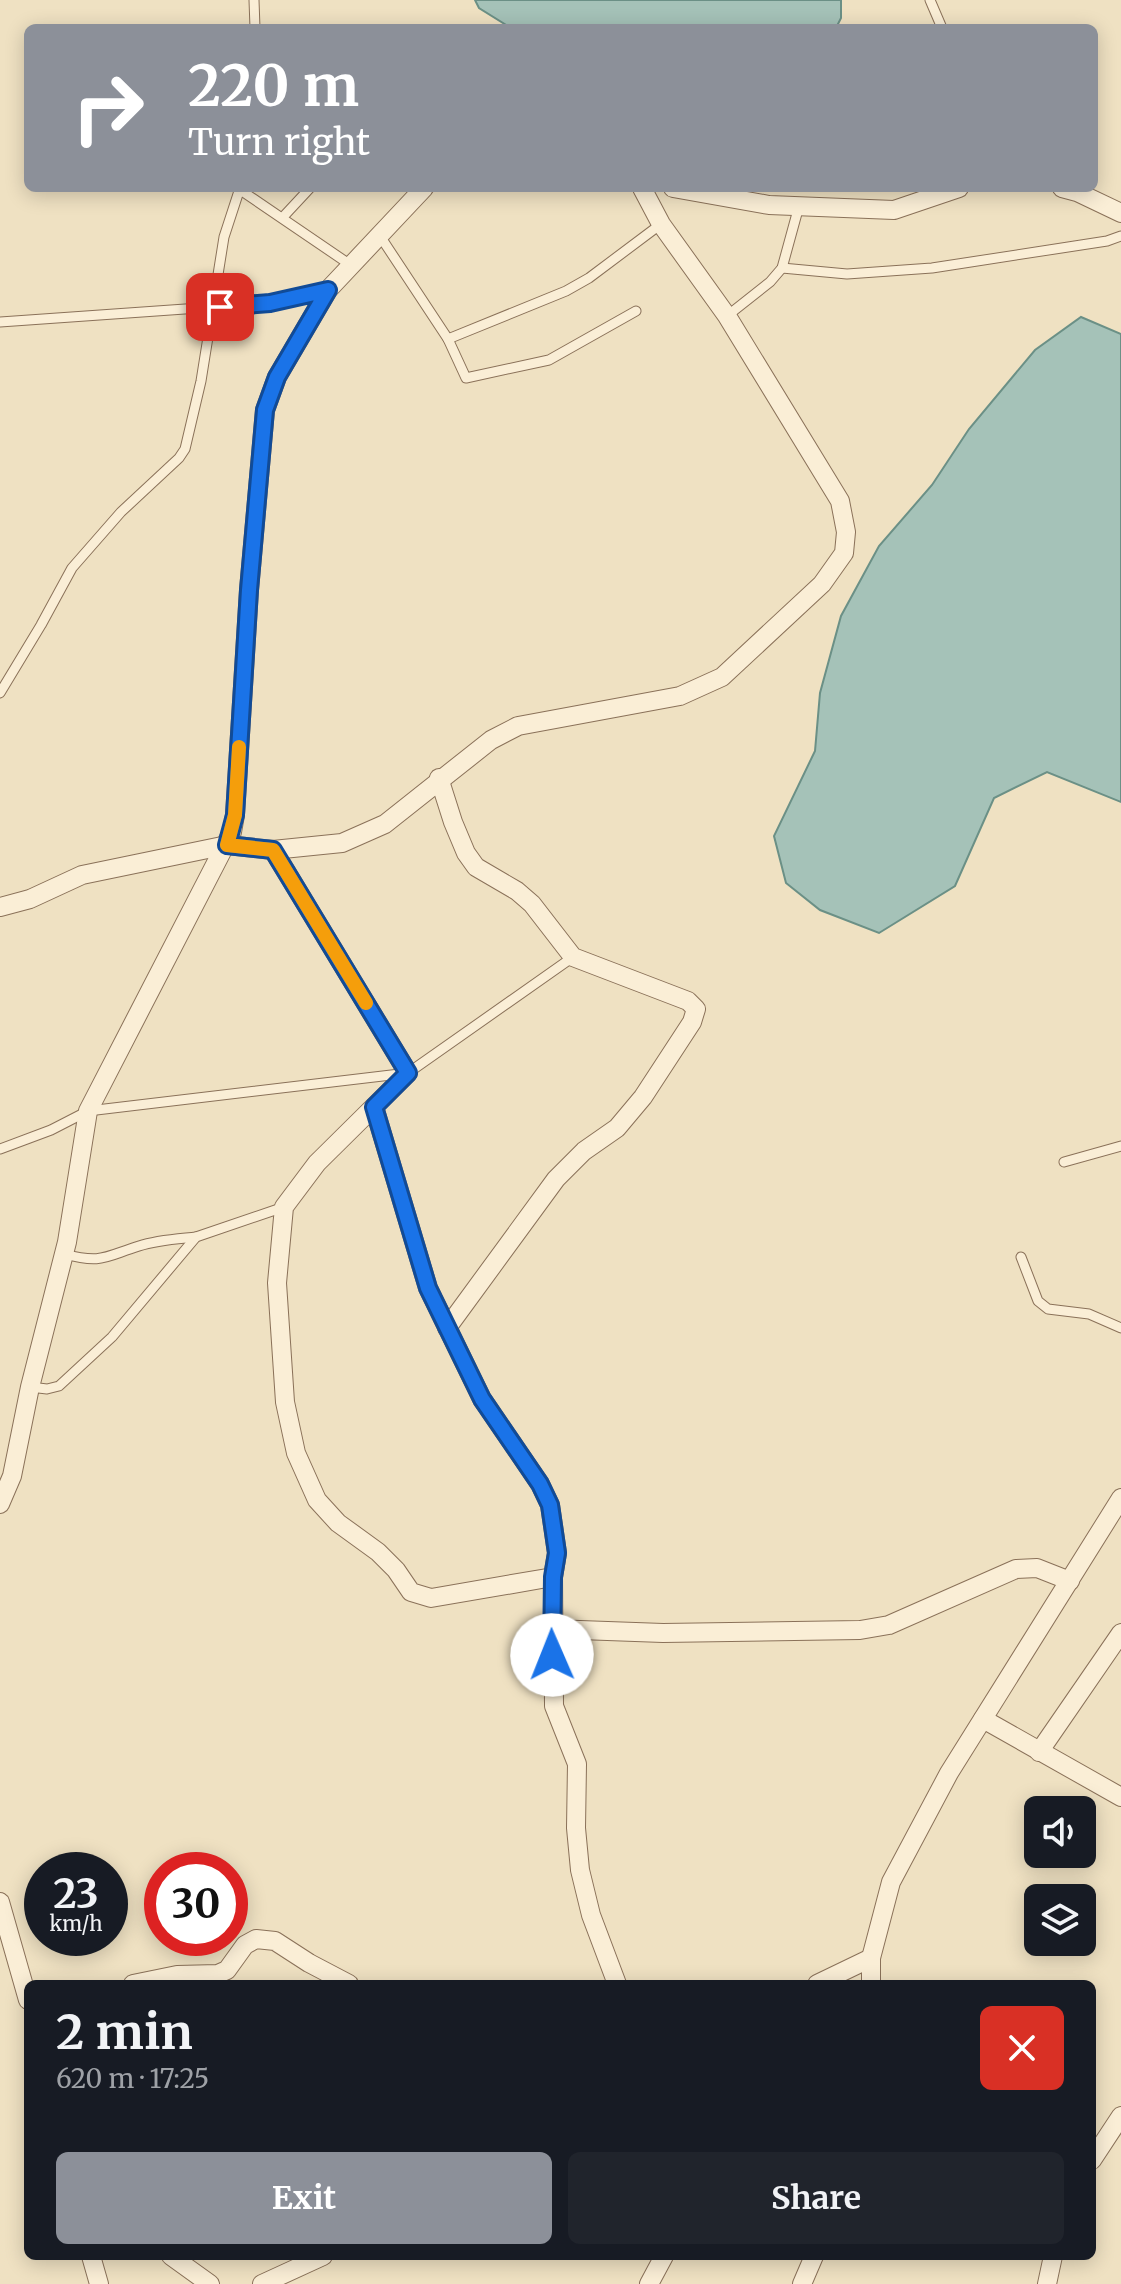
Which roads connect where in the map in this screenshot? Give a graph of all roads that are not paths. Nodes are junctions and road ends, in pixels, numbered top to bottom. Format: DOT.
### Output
graph roads {
  1 [pos="254,0"];
  2 [pos="930,0"];
  3 [pos="255,24"];
  4 [pos="940,24"];
  5 [pos="239,192"];
  6 [pos="246,192"];
  7 [pos="306,192"];
  8 [pos="420,192"];
  9 [pos="644,192"];
  10 [pos="696,192"];
  11 [pos="947,192"];
  12 [pos="1077,192"];
  13 [pos="799,206"];
  14 [pos="1121,213"];
  15 [pos="283,217"];
  16 [pos="661,224"];
  17 [pos="380,236"];
  18 [pos="1121,236"];
  19 [pos="352,266"];
  20 [pos="782,268"];
  21 [pos="328,290"];
  22 [pos="213,308"];
  23 [pos="636,311"];
  24 [pos="727,316"];
  25 [pos="0,322"];
  26 [pos="448,339"];
  27 [pos="0,693"];
  28 [pos="439,778"];
  29 [pos="227,845"];
  30 [pos="273,850"];
  31 [pos="0,907"];
  32 [pos="573,957"];
  33 [pos="408,1073"];
  34 [pos="374,1107"];
  35 [pos="88,1111"];
  36 [pos="1121,1146"];
  37 [pos="0,1149"];
  38 [pos="1064,1162"];
  39 [pos="284,1207"];
  40 [pos="196,1237"];
  41 [pos="64,1254"];
  42 [pos="1021,1257"];
  43 [pos="447,1328"];
  44 [pos="1121,1328"];
  45 [pos="30,1387"];
  46 [pos="1121,1498"];
  47 [pos="0,1504"];
  48 [pos="553,1577"];
  49 [pos="1070,1581"];
  50 [pos="552,1629"];
  51 [pos="1121,1633"];
  52 [pos="983,1719"];
  53 [pos="1039,1752"];
  54 [pos="1121,1797"];
  55 [pos="0,1902"];
  56 [pos="871,1958"];
  57 [pos="153,1980"];
  58 [pos="341,1980"];
  59 [pos="615,1980"];
  60 [pos="825,1980"];
  61 [pos="871,1980"];
  62 [pos="24,1986"];
  63 [pos="1121,2116"];
  64 [pos="1096,2154"];
  65 [pos="92,2260"];
  66 [pos="92,2260"];
  67 [pos="177,2260"];
  68 [pos="314,2260"];
  69 [pos="662,2260"];
  70 [pos="812,2260"];
  71 [pos="1052,2260"];
  72 [pos="91,2284"];
  73 [pos="99,2284"];
  74 [pos="210,2284"];
  75 [pos="262,2284"];
  76 [pos="649,2284"];
  77 [pos="802,2284"];
  78 [pos="1047,2284"];
  1 -- 3 [label="lane"];
  2 -- 4 [label="lane"];
  5 -- 22 [label="lane"];
  6 -- 15 [label="lane"];
  7 -- 15 [label="lane"];
  8 -- 17 [label="street"];
  9 -- 16 [label="street"];
  10 -- 13 [label="street"];
  11 -- 13 [label="street"];
  12 -- 14 [label="street"];
  13 -- 20 [label="lane"];
  15 -- 19 [label="lane"];
  16 -- 24 [label="street"];
  16 -- 26 [label="lane"];
  17 -- 19 [label="street"];
  17 -- 26 [label="lane"];
  18 -- 20 [label="lane"];
  19 -- 21 [label="street"];
  20 -- 24 [label="lane"];
  21 -- 22 [label="lane"];
  21 -- 29 [label="street"];
  22 -- 25 [label="lane"];
  22 -- 27 [label="lane"];
  23 -- 26 [label="lane"];
  24 -- 28 [label="street"];
  28 -- 30 [label="street"];
  28 -- 32 [label="street"];
  29 -- 30 [label="street"];
  29 -- 31 [label="street"];
  29 -- 35 [label="street"];
  30 -- 33 [label="street"];
  32 -- 33 [label="lane"];
  32 -- 43 [label="street"];
  33 -- 34 [label="street"];
  33 -- 35 [label="lane"];
  34 -- 39 [label="street"];
  34 -- 43 [label="street"];
  35 -- 37 [label="lane"];
  35 -- 41 [label="street"];
  36 -- 38 [label="lane"];
  39 -- 40 [label="lane"];
  39 -- 48 [label="street"];
  40 -- 41 [label="lane"];
  40 -- 45 [label="lane"];
  41 -- 45 [label="street"];
  42 -- 44 [label="lane"];
  43 -- 48 [label="street"];
  45 -- 47 [label="street"];
  46 -- 49 [label="street"];
  48 -- 50 [label="street"];
  49 -- 50 [label="street"];
  49 -- 52 [label="street"];
  50 -- 59 [label="street"];
  51 -- 53 [label="street"];
  52 -- 53 [label="street"];
  52 -- 56 [label="street"];
  53 -- 54 [label="street"];
  55 -- 62 [label="street"];
  56 -- 60 [label="street"];
  56 -- 61 [label="street"];
  57 -- 58 [label="street"];
  63 -- 64 [label="street"];
  65 -- 72 [label="street"];
  66 -- 73 [label="street"];
  67 -- 74 [label="street"];
  68 -- 75 [label="street"];
  69 -- 76 [label="street"];
  70 -- 77 [label="street"];
  71 -- 78 [label="street"];
}
